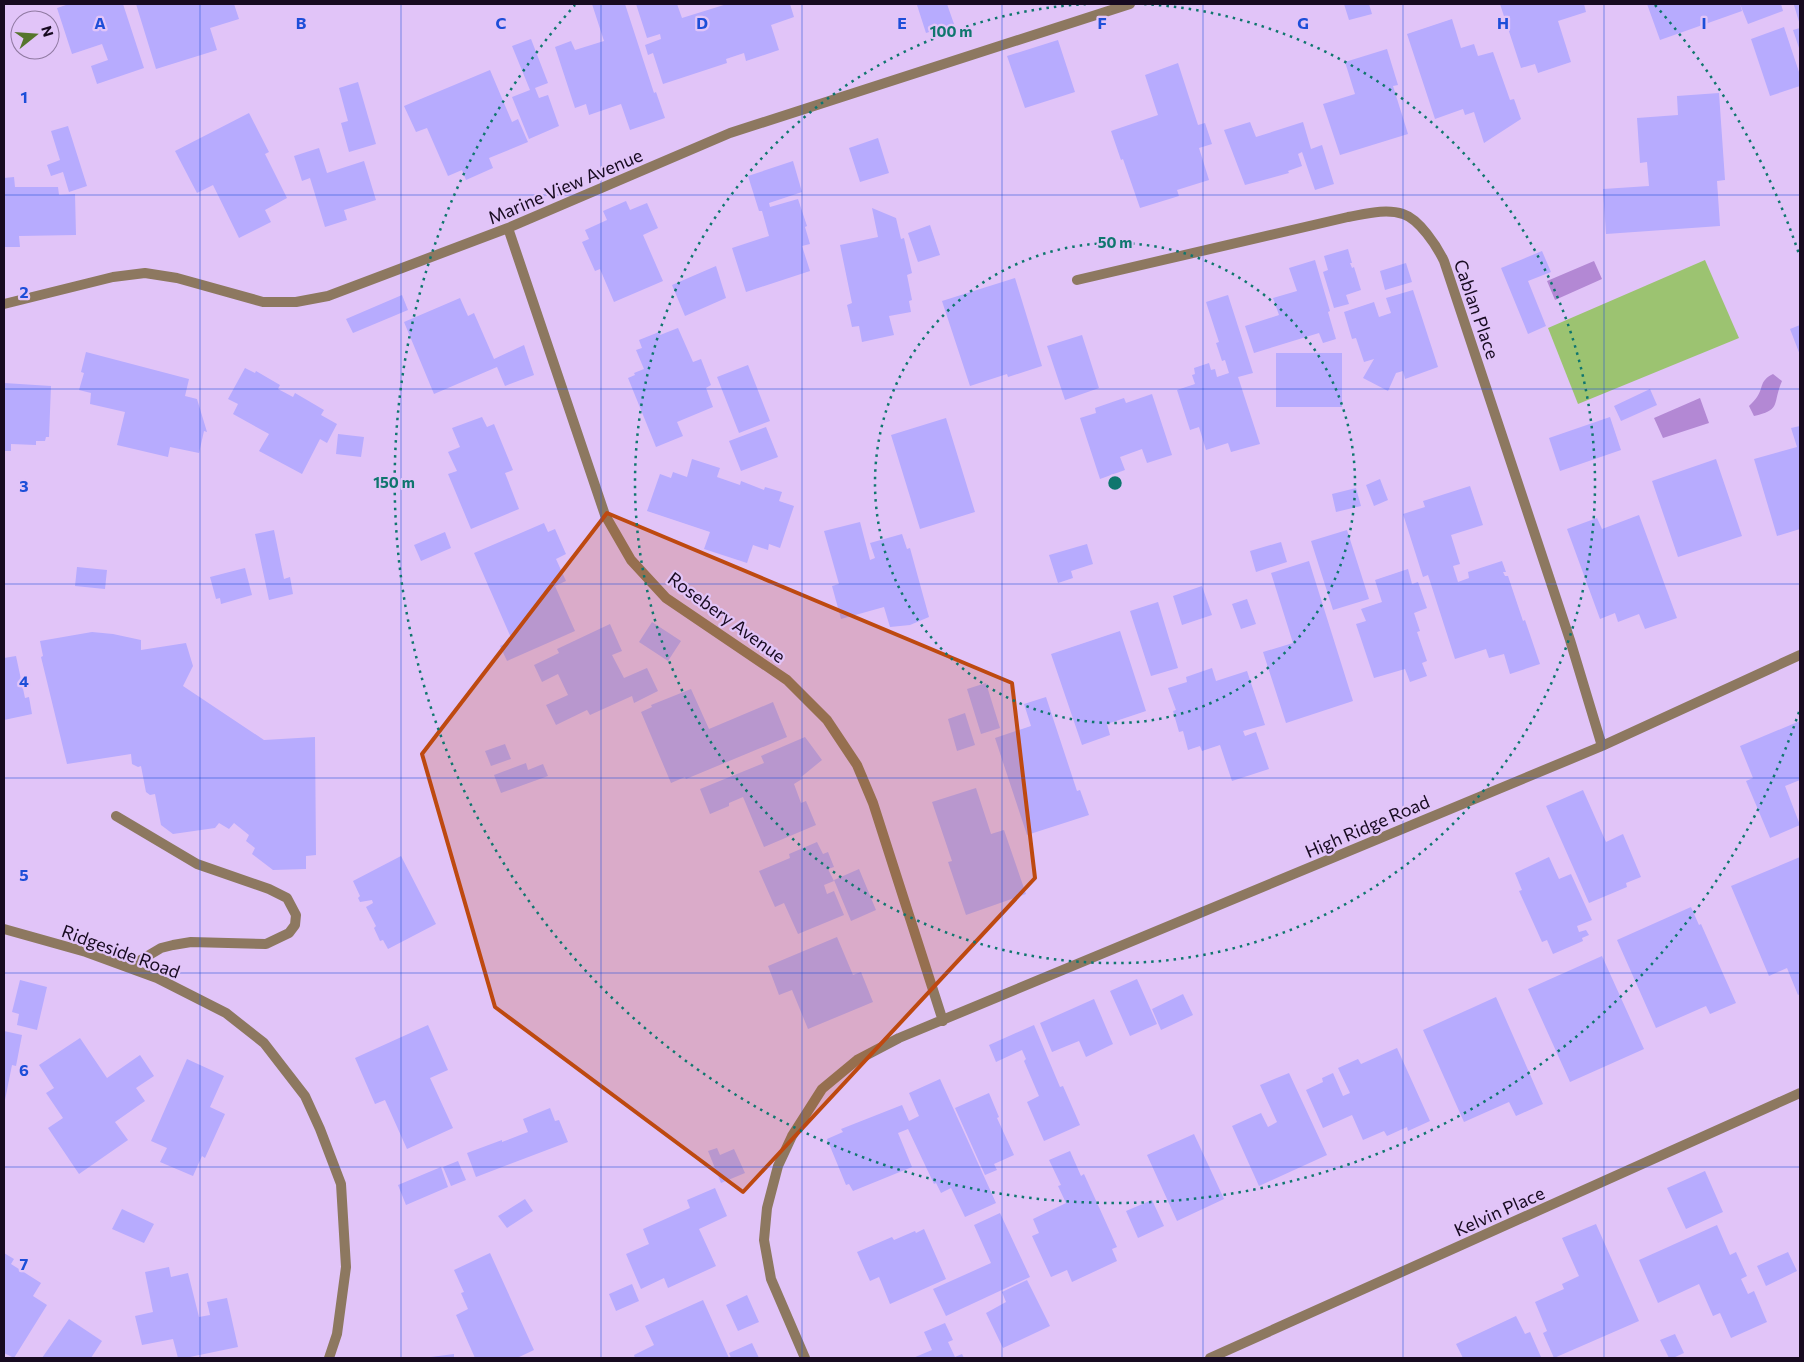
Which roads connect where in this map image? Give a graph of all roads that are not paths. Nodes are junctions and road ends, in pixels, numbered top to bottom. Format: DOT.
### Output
graph roads {
  1 [pos="1130,4"];
  2 [pos="508,228"];
  3 [pos="1078,280"];
  4 [pos="4,304"];
  5 [pos="1800,654"];
  6 [pos="1602,746"];
  7 [pos="116,816"];
  8 [pos="4,929"];
  9 [pos="129,968"];
  10 [pos="943,1021"];
  11 [pos="1800,1094"];
  12 [pos="329,1358"];
  13 [pos="804,1358"];
  14 [pos="1210,1358"];
  1 -- 2 [label="street, Marine View Avenue"];
  2 -- 4 [label="street, Marine View Avenue"];
  2 -- 10 [label="street, Rosebery Avenue"];
  3 -- 6 [label="street, Cablan Place"];
  5 -- 6 [label="street, High Ridge Road"];
  6 -- 10 [label="street, High Ridge Road"];
  7 -- 9 [label="street"];
  8 -- 9 [label="street, Ridgeside Road"];
  9 -- 12 [label="street, Ridgeside Road"];
  10 -- 13 [label="street, High Ridge Road"];
  11 -- 14 [label="street, Kelvin Place"];
}
